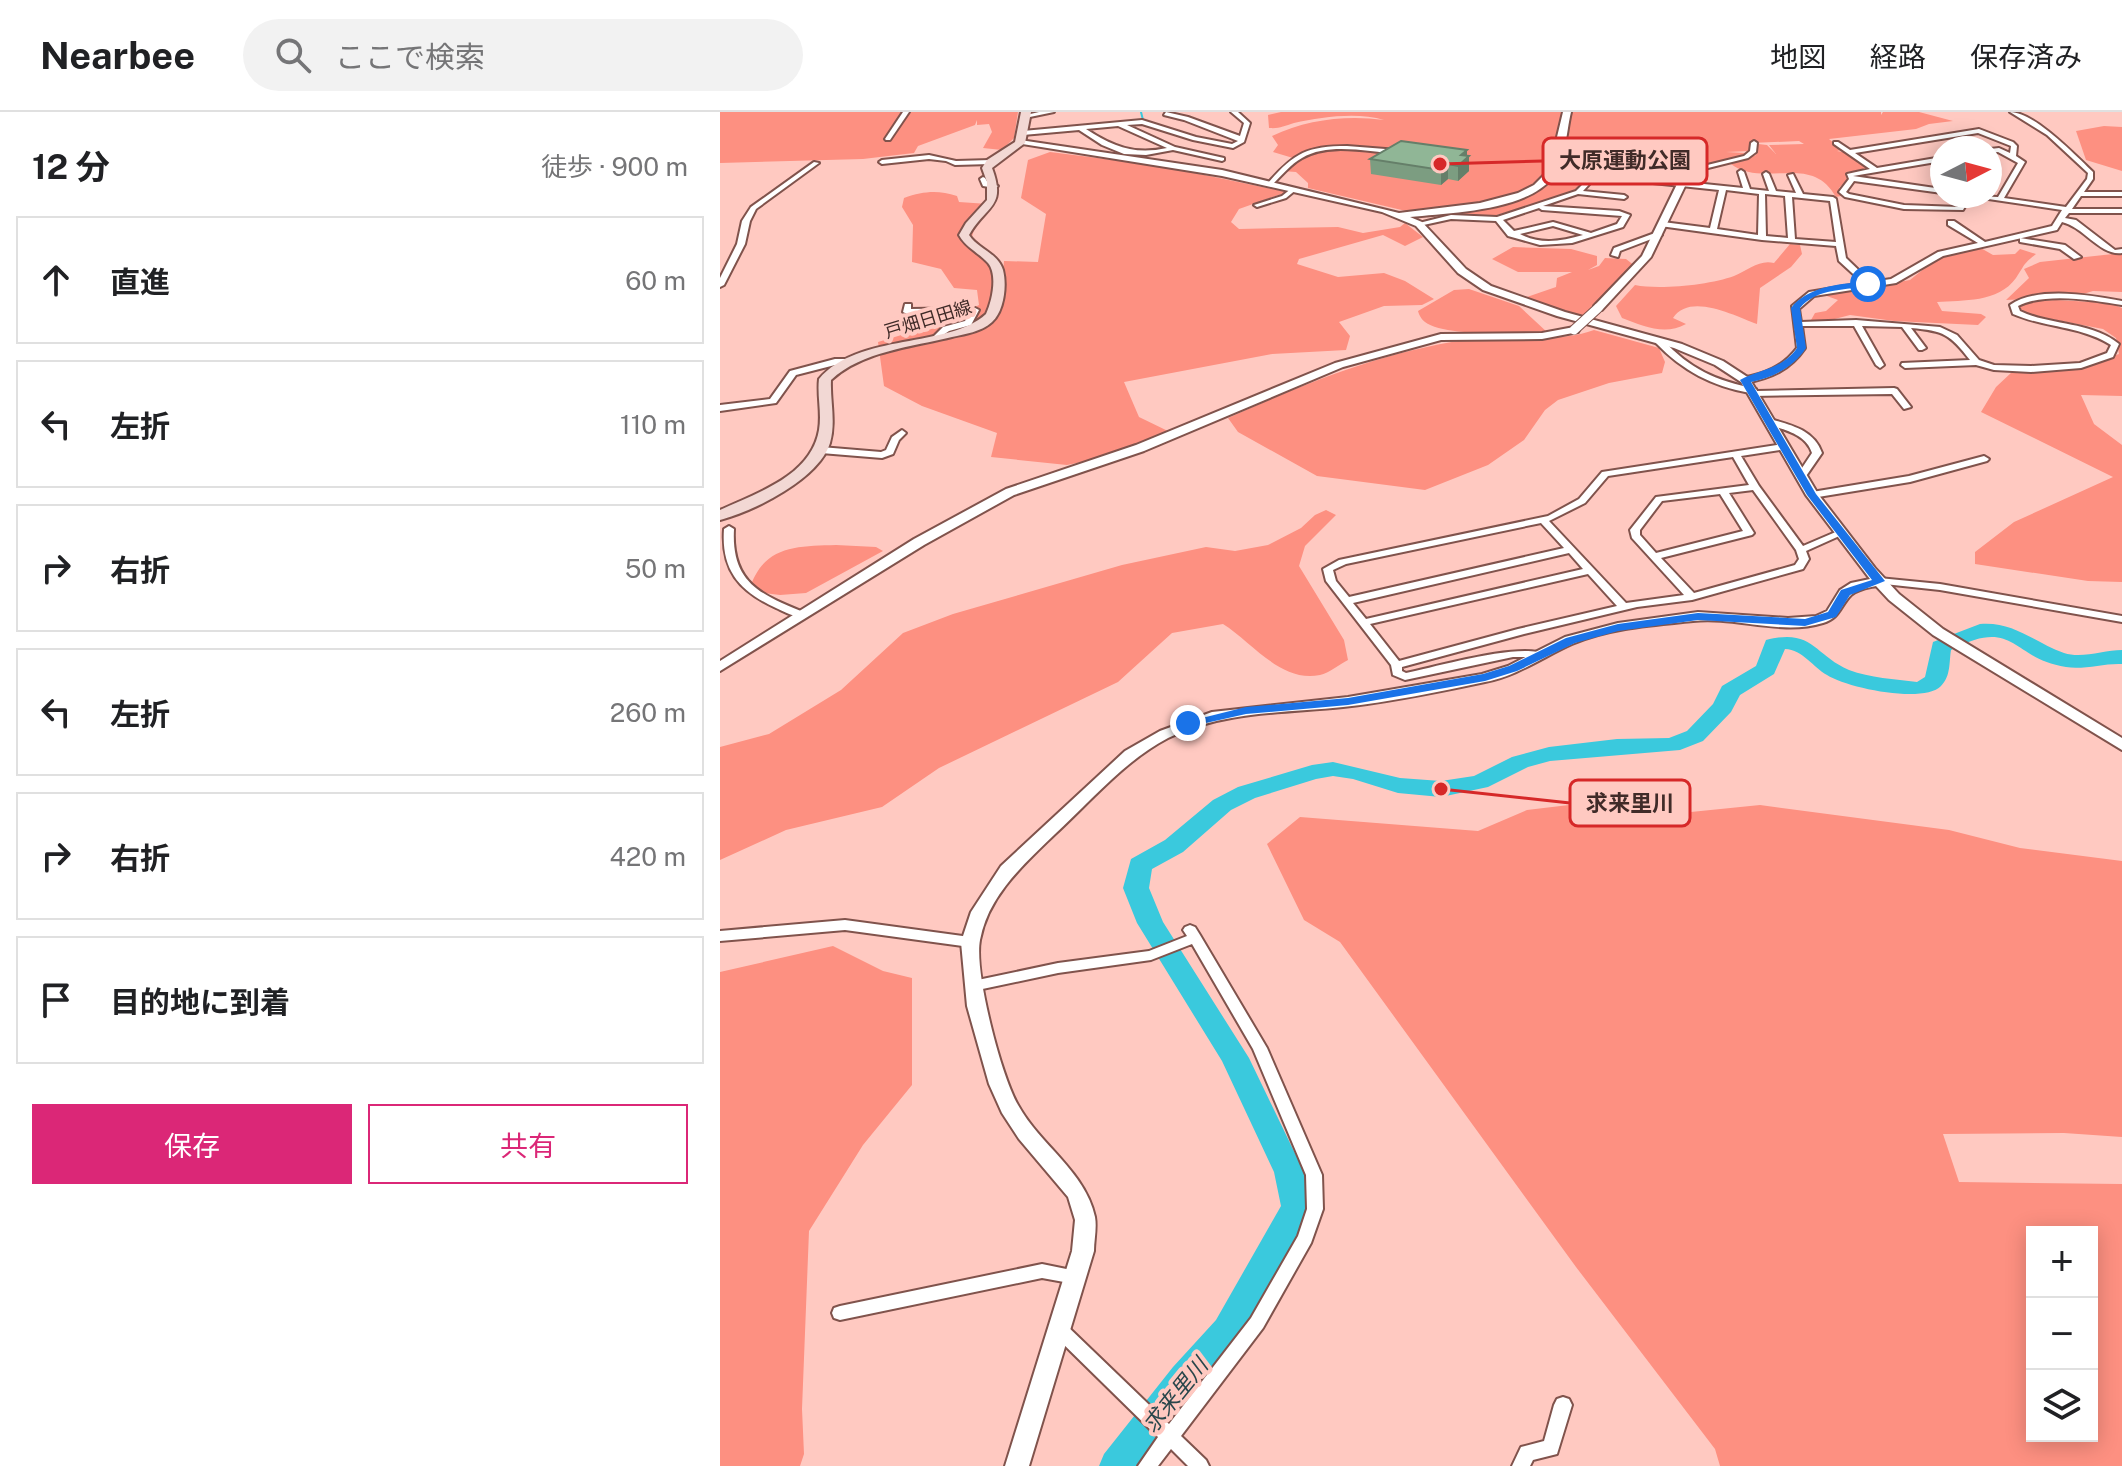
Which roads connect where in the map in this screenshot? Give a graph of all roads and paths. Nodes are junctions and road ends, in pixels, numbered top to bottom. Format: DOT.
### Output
graph roads {
  1 [pos="906,112"];
  2 [pos="1051,112"];
  3 [pos="1234,112"];
  4 [pos="1567,112"];
  5 [pos="2013,112"];
  6 [pos="1026,114"];
  7 [pos="1115,114"];
  8 [pos="1166,114"];
  9 [pos="1188,115"];
  10 [pos="1121,124"];
  11 [pos="1083,127"];
  12 [pos="1021,138"];
  13 [pos="888,139"];
  14 [pos="1243,139"];
  15 [pos="1754,143"];
  16 [pos="1836,143"];
  17 [pos="1173,148"];
  18 [pos="1398,152"];
  19 [pos="1850,152"];
  20 [pos="2002,152"];
  21 [pos="2013,157"];
  22 [pos="1222,159"];
  23 [pos="1930,161"];
  24 [pos="882,162"];
  25 [pos="991,162"];
  26 [pos="816,163"];
  27 [pos="1922,163"];
  28 [pos="1875,170"];
  29 [pos="1741,172"];
  30 [pos="1766,174"];
  31 [pos="1791,175"];
  32 [pos="1634,178"];
  33 [pos="983,179"];
  34 [pos="1852,179"];
  35 [pos="1682,182"];
  36 [pos="1271,183"];
  37 [pos="995,186"];
  38 [pos="1906,186"];
  39 [pos="1723,188"];
  40 [pos="1294,189"];
  41 [pos="1930,189"];
  42 [pos="1747,191"];
  43 [pos="1578,192"];
  44 [pos="1762,193"];
  45 [pos="1774,194"];
  46 [pos="2078,194"];
  47 [pos="2122,194"];
  48 [pos="1788,196"];
  49 [pos="2002,196"];
  50 [pos="1624,197"];
  51 [pos="1801,197"];
  52 [pos="2002,199"];
  53 [pos="1257,205"];
  54 [pos="1537,207"];
  55 [pos="1930,208"];
  56 [pos="1932,208"];
  57 [pos="1962,208"];
  58 [pos="2122,211"];
  59 [pos="1619,213"];
  60 [pos="2064,213"];
  61 [pos="1399,215"];
  62 [pos="1498,219"];
  63 [pos="1951,223"];
  64 [pos="1419,224"];
  65 [pos="1661,229"];
  66 [pos="1713,231"];
  67 [pos="1511,234"];
  68 [pos="1591,235"];
  69 [pos="1762,238"];
  70 [pos="2012,239"];
  71 [pos="1792,241"];
  72 [pos="1982,243"];
  73 [pos="1840,244"];
  74 [pos="2122,251"];
  75 [pos="1615,255"];
  76 [pos="2077,257"];
  77 [pos="1868,284"];
  78 [pos="720,285"];
  79 [pos="949,299"];
  80 [pos="2122,303"];
  81 [pos="908,306"];
  82 [pos="946,310"];
  83 [pos="1856,322"];
  84 [pos="1798,324"];
  85 [pos="1906,327"];
  86 [pos="936,338"];
  87 [pos="1659,341"];
  88 [pos="1922,348"];
  89 [pos="851,362"];
  90 [pos="1976,362"];
  91 [pos="1880,365"];
  92 [pos="1905,365"];
  93 [pos="1745,380"];
  94 [pos="1754,393"];
  95 [pos="1907,407"];
  96 [pos="720,408"];
  97 [pos="1770,422"];
  98 [pos="902,433"];
  99 [pos="1784,447"];
  100 [pos="821,450"];
  101 [pos="1735,453"];
  102 [pos="1984,459"];
  103 [pos="1801,477"];
  104 [pos="1755,487"];
  105 [pos="1723,491"];
  106 [pos="1812,495"];
  107 [pos="720,516"];
  108 [pos="1543,520"];
  109 [pos="729,529"];
  110 [pos="1841,533"];
  111 [pos="1570,550"];
  112 [pos="1801,550"];
  113 [pos="1655,556"];
  114 [pos="1590,571"];
  115 [pos="1879,581"];
  116 [pos="1692,597"];
  117 [pos="1347,601"];
  118 [pos="1624,607"];
  119 [pos="802,615"];
  120 [pos="2122,619"];
  121 [pos="1362,623"];
  122 [pos="1541,655"];
  123 [pos="1396,665"];
  124 [pos="720,667"];
  125 [pos="2122,745"];
  126 [pos="720,936"];
  127 [pos="970,942"];
  128 [pos="973,986"];
  129 [pos="1075,1277"];
  130 [pos="840,1313"];
  131 [pos="1059,1329"];
  132 [pos="1563,1405"];
  133 [pos="1169,1436"];
  134 [pos="1017,1466"];
  135 [pos="1147,1466"];
  136 [pos="1200,1466"];
  137 [pos="1521,1466"];
  1 -- 13 [label="street"];
  2 -- 6 [label="street"];
  3 -- 14 [label="street"];
  4 -- 61 [label="street"];
  5 -- 46 [label="street"];
  6 -- 12 [label="main road"];
  7 -- 10 [label="street"];
  8 -- 9 [label="street"];
  9 -- 14 [label="street"];
  10 -- 11 [label="street"];
  10 -- 14 [label="street"];
  10 -- 17 [label="street"];
  11 -- 12 [label="street"];
  11 -- 17 [label="street"];
  12 -- 25 [label="main road"];
  12 -- 36 [label="street"];
  15 -- 35 [label="street"];
  16 -- 19 [label="street"];
  17 -- 22 [label="street"];
  18 -- 36 [label="street"];
  19 -- 21 [label="street"];
  19 -- 28 [label="street"];
  20 -- 21 [label="street"];
  21 -- 49 [label="street"];
  23 -- 27 [label="street"];
  24 -- 25 [label="street"];
  25 -- 37 [label="main road"];
  26 -- 78 [label="street"];
  27 -- 28 [label="street"];
  27 -- 38 [label="street"];
  28 -- 34 [label="street"];
  29 -- 42 [label="street"];
  30 -- 45 [label="street"];
  31 -- 51 [label="street"];
  32 -- 35 [label="street"];
  32 -- 43 [label="street"];
  32 -- 50 [label="street"];
  33 -- 37 [label="street"];
  34 -- 38 [label="street"];
  34 -- 55 [label="street"];
  35 -- 39 [label="street"];
  35 -- 65 [label="street"];
  36 -- 40 [label="street"];
  37 -- 86 [label="main road, 戸畑日田線"];
  38 -- 41 [label="street"];
  39 -- 42 [label="street"];
  39 -- 66 [label="street"];
  40 -- 53 [label="street"];
  40 -- 61 [label="street"];
  42 -- 44 [label="street"];
  43 -- 50 [label="street"];
  43 -- 54 [label="street"];
  44 -- 45 [label="street"];
  44 -- 69 [label="street"];
  45 -- 48 [label="street"];
  46 -- 47 [label="street"];
  46 -- 60 [label="street"];
  48 -- 51 [label="street"];
  48 -- 71 [label="street"];
  50 -- 59 [label="street"];
  51 -- 73 [label="street"];
  52 -- 60 [label="street"];
  54 -- 59 [label="street"];
  54 -- 62 [label="street"];
  56 -- 57 [label="street"];
  58 -- 60 [label="street"];
  59 -- 68 [label="street"];
  60 -- 70 [label="street"];
  60 -- 74 [label="street"];
  61 -- 64 [label="street"];
  62 -- 64 [label="street"];
  62 -- 67 [label="street"];
  63 -- 72 [label="street"];
  64 -- 87 [label="street"];
  65 -- 66 [label="street"];
  65 -- 75 [label="street"];
  65 -- 119 [label="street, bridge"];
  66 -- 69 [label="street"];
  67 -- 68 [label="street"];
  67 -- 68 [label="street"];
  69 -- 71 [label="street"];
  70 -- 72 [label="street"];
  70 -- 76 [label="street"];
  71 -- 73 [label="street"];
  72 -- 77 [label="street"];
  73 -- 77 [label="street"];
  77 -- 84 [label="street"];
  79 -- 82 [label="street"];
  80 -- 90 [label="street"];
  81 -- 82 [label="street"];
  82 -- 86 [label="street"];
  83 -- 84 [label="street"];
  83 -- 85 [label="street"];
  83 -- 91 [label="street"];
  84 -- 93 [label="street"];
  85 -- 88 [label="street"];
  85 -- 90 [label="street"];
  86 -- 89 [label="main road, 戸畑日田線"];
  87 -- 93 [label="street"];
  87 -- 94 [label="street"];
  89 -- 96 [label="street"];
  89 -- 100 [label="main road, 戸畑日田線"];
  90 -- 92 [label="street"];
  93 -- 94 [label="street"];
  94 -- 95 [label="street"];
  94 -- 97 [label="street"];
  97 -- 99 [label="street"];
  97 -- 103 [label="street"];
  98 -- 100 [label="street"];
  99 -- 101 [label="street"];
  99 -- 103 [label="street"];
  100 -- 107 [label="main road"];
  101 -- 104 [label="street"];
  101 -- 108 [label="street"];
  102 -- 106 [label="street"];
  103 -- 106 [label="street"];
  104 -- 105 [label="street"];
  104 -- 112 [label="street"];
  105 -- 113 [label="street"];
  105 -- 113 [label="street"];
  106 -- 110 [label="street"];
  108 -- 111 [label="street"];
  108 -- 117 [label="street"];
  109 -- 119 [label="street"];
  110 -- 112 [label="street"];
  110 -- 115 [label="street"];
  111 -- 114 [label="street"];
  111 -- 117 [label="street"];
  112 -- 116 [label="street"];
  113 -- 116 [label="street"];
  114 -- 118 [label="street"];
  114 -- 121 [label="street"];
  115 -- 120 [label="street"];
  115 -- 122 [label="street"];
  115 -- 125 [label="street"];
  116 -- 118 [label="street"];
  117 -- 121 [label="street"];
  118 -- 123 [label="street"];
  119 -- 124 [label="street"];
  121 -- 123 [label="street"];
  122 -- 123 [label="street"];
  122 -- 127 [label="street"];
  126 -- 127 [label="street"];
  127 -- 128 [label="street"];
  128 -- 129 [label="street"];
  128 -- 133 [label="street"];
  129 -- 130 [label="street"];
  129 -- 131 [label="street"];
  131 -- 133 [label="street"];
  131 -- 134 [label="street"];
  132 -- 137 [label="street"];
  133 -- 135 [label="street"];
  133 -- 136 [label="street"];
}
